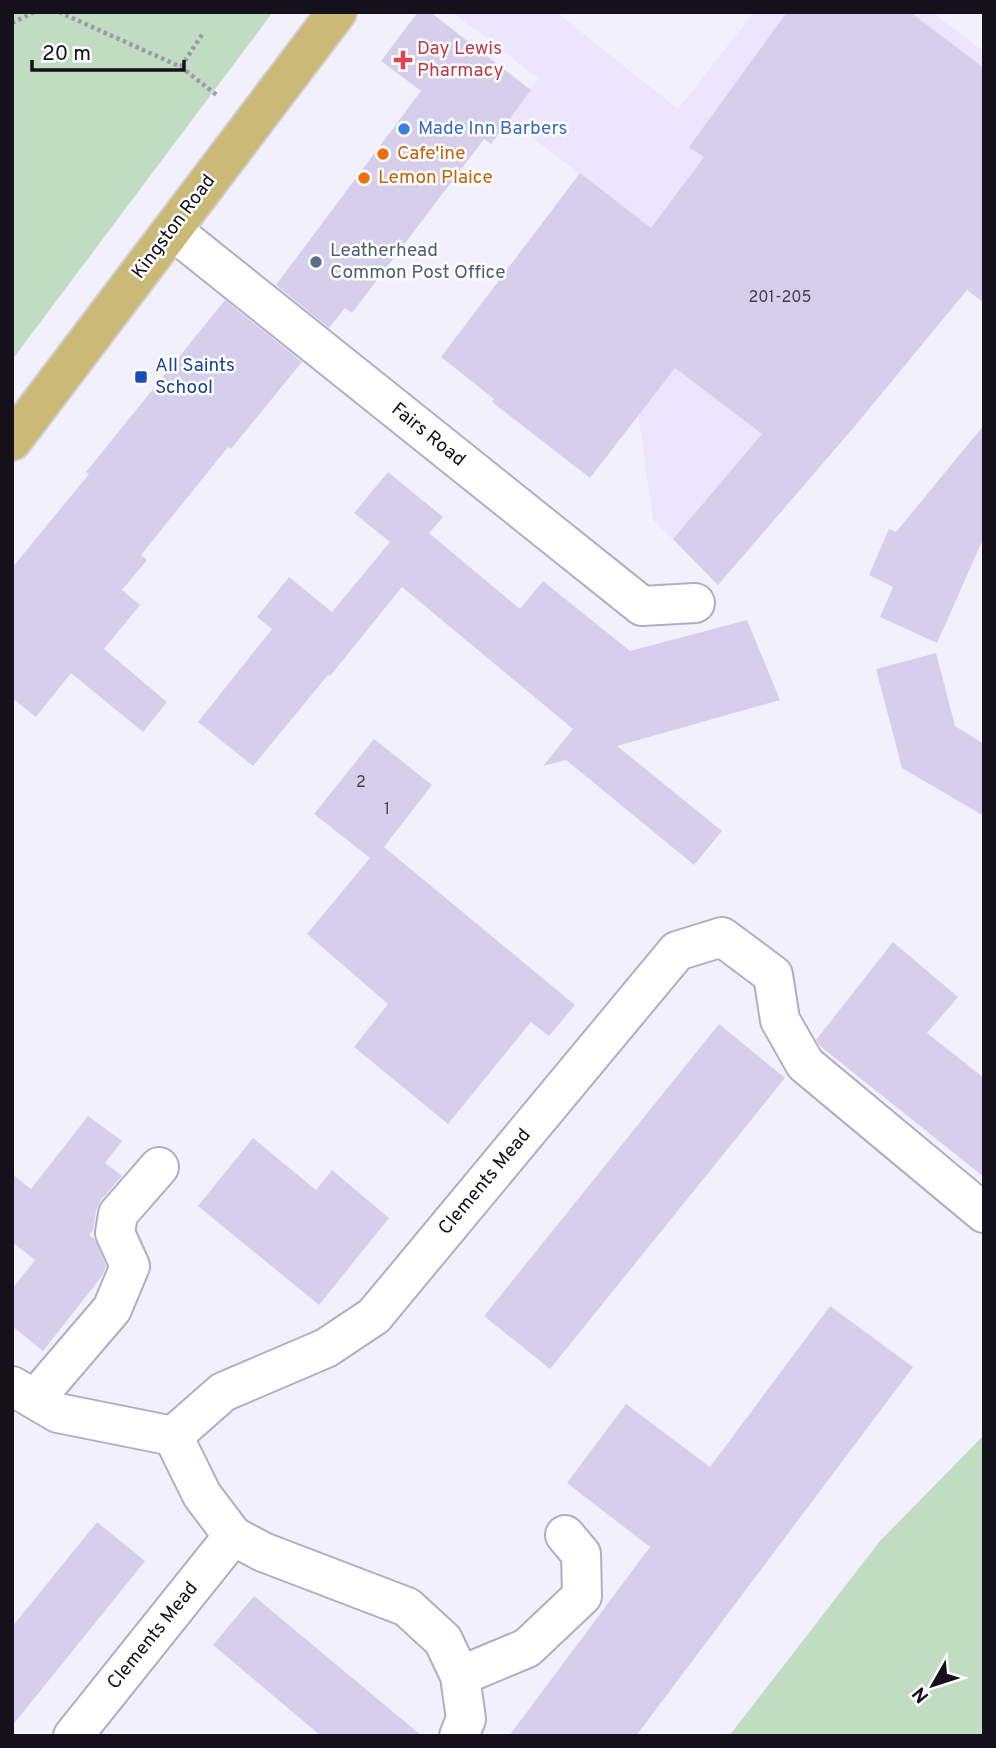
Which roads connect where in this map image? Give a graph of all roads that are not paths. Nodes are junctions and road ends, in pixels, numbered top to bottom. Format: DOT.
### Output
graph roads {
  1 [pos="337,12"];
  2 [pos="172,230"];
  3 [pos="12,441"];
  4 [pos="695,603"];
  5 [pos="159,1167"];
  6 [pos="984,1213"];
  7 [pos="24,1393"];
  8 [pos="173,1436"];
  9 [pos="565,1535"];
  10 [pos="233,1536"];
  11 [pos="460,1676"];
  12 [pos="73,1736"];
  13 [pos="460,1736"];
  1 -- 2 [label="main road, Kingston Road"];
  2 -- 3 [label="main road, Kingston Road"];
  2 -- 4 [label="street, Fairs Road"];
  5 -- 7 [label="street"];
  6 -- 8 [label="street, Clements Mead"];
  7 -- 8 [label="street"];
  8 -- 10 [label="street"];
  9 -- 11 [label="street"];
  10 -- 11 [label="street"];
  10 -- 12 [label="street, Clements Mead"];
  11 -- 13 [label="street"];
}
